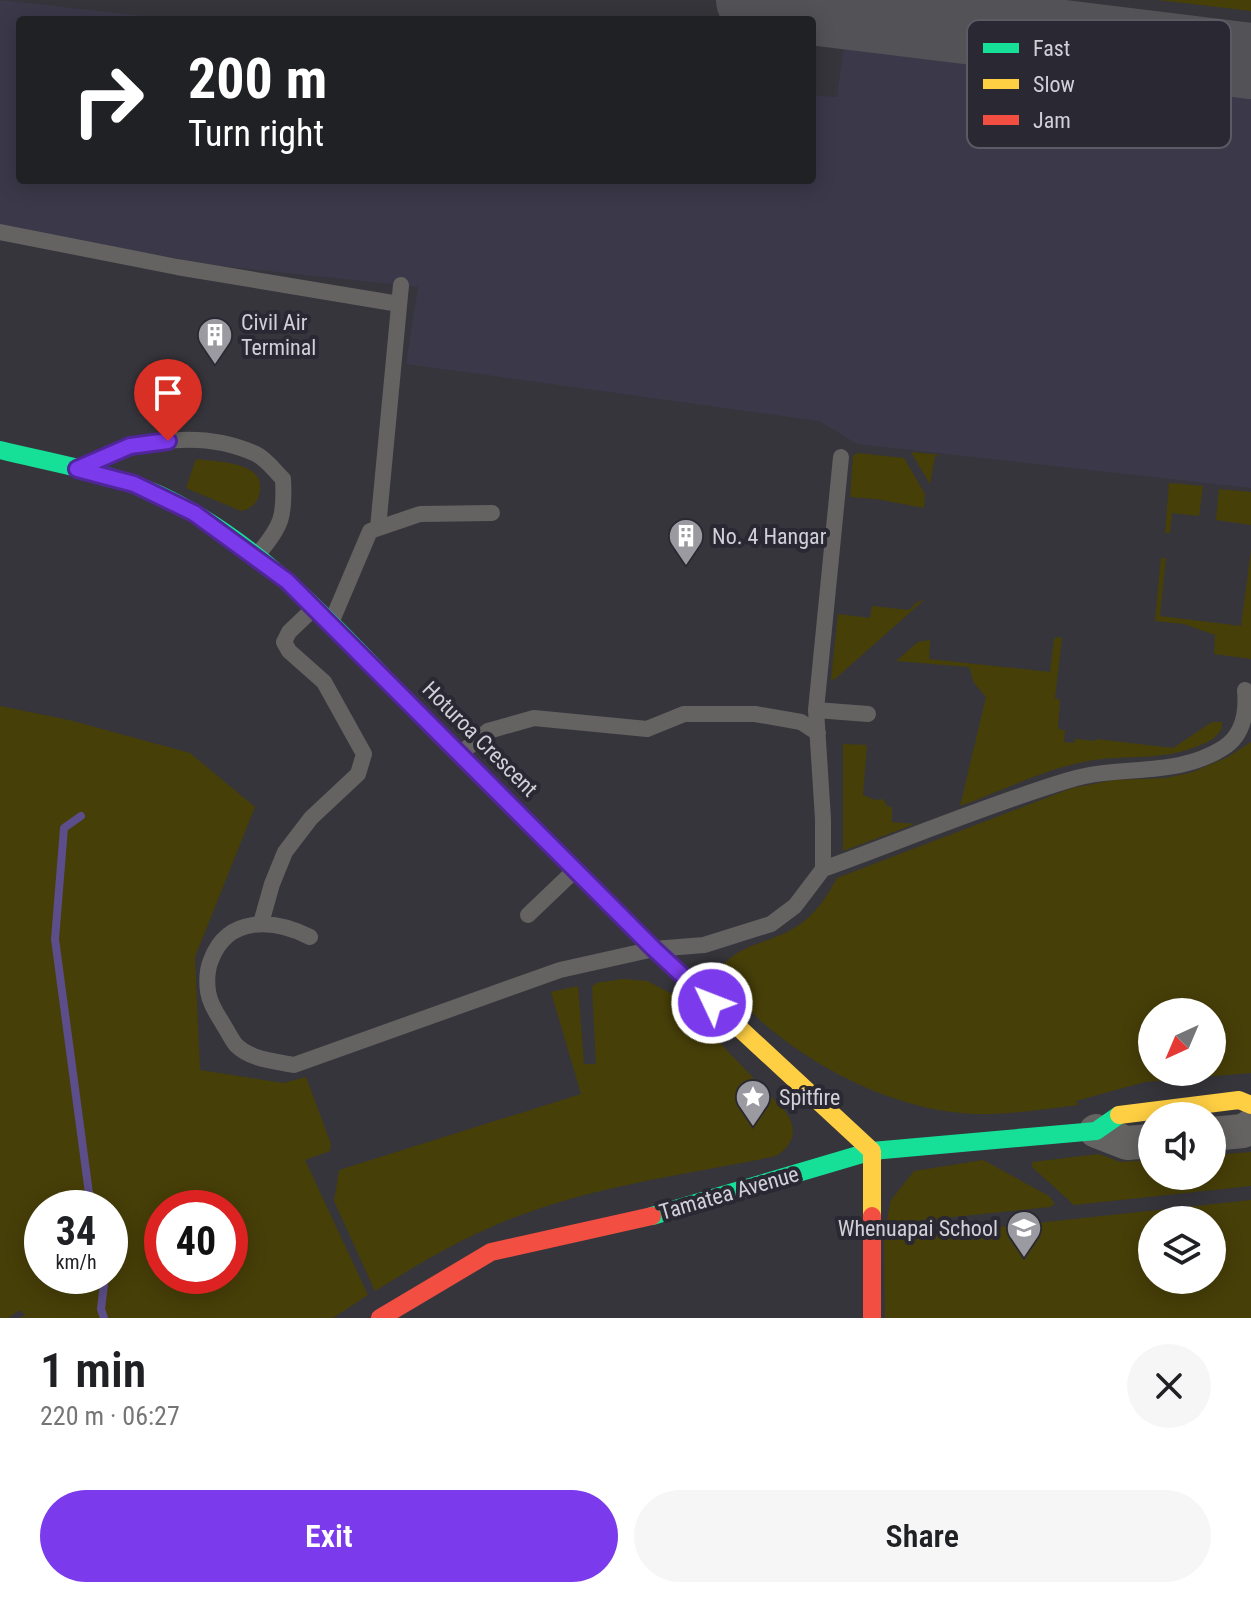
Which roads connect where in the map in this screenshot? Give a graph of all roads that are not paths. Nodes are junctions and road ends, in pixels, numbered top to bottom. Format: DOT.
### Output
graph roads {
  1 [pos="0,232"];
  2 [pos="401,285"];
  3 [pos="399,304"];
  4 [pos="0,450"];
  5 [pos="841,457"];
  6 [pos="77,469"];
  7 [pos="492,513"];
  8 [pos="378,528"];
  9 [pos="256,556"];
  10 [pos="314,608"];
  11 [pos="331,624"];
  12 [pos="1245,690"];
  13 [pos="816,710"];
  14 [pos="868,714"];
  15 [pos="818,733"];
  16 [pos="460,754"];
  17 [pos="575,869"];
  18 [pos="823,869"];
  19 [pos="528,915"];
  20 [pos="261,923"];
  21 [pos="310,937"];
  22 [pos="654,949"];
  23 [pos="1251,1105"];
  24 [pos="1251,1126"];
  25 [pos="1096,1131"];
  26 [pos="1226,1133"];
  27 [pos="1138,1142"];
  28 [pos="872,1151"];
  29 [pos="380,1318"];
  30 [pos="872,1318"];
  1 -- 3 [label="lane"];
  2 -- 3 [label="lane"];
  3 -- 8 [label="lane"];
  4 -- 6 [label="street, Hoturoa Crescent"];
  5 -- 13 [label="lane"];
  6 -- 9 [label="street, Hoturoa Crescent"];
  6 -- 9 [label="lane"];
  7 -- 8 [label="lane"];
  8 -- 11 [label="lane"];
  9 -- 10 [label="street, Hoturoa Crescent"];
  10 -- 11 [label="street, Hoturoa Crescent"];
  10 -- 20 [label="lane"];
  11 -- 16 [label="street, Hoturoa Crescent"];
  12 -- 18 [label="lane"];
  13 -- 14 [label="lane"];
  13 -- 15 [label="lane"];
  15 -- 16 [label="lane"];
  15 -- 18 [label="lane"];
  16 -- 17 [label="street, Hoturoa Crescent"];
  17 -- 19 [label="lane"];
  17 -- 22 [label="street, Hoturoa Crescent"];
  18 -- 22 [label="lane"];
  20 -- 21 [label="lane"];
  20 -- 22 [label="lane"];
  22 -- 28 [label="street, Hoturoa Crescent"];
  23 -- 25 [label="street, Tamatea Avenue"];
  24 -- 26 [label="street"];
  25 -- 27 [label="street, Tamatea Avenue"];
  25 -- 28 [label="street, Tamatea Avenue"];
  28 -- 29 [label="street, Tamatea Avenue"];
  28 -- 30 [label="street"];
}
